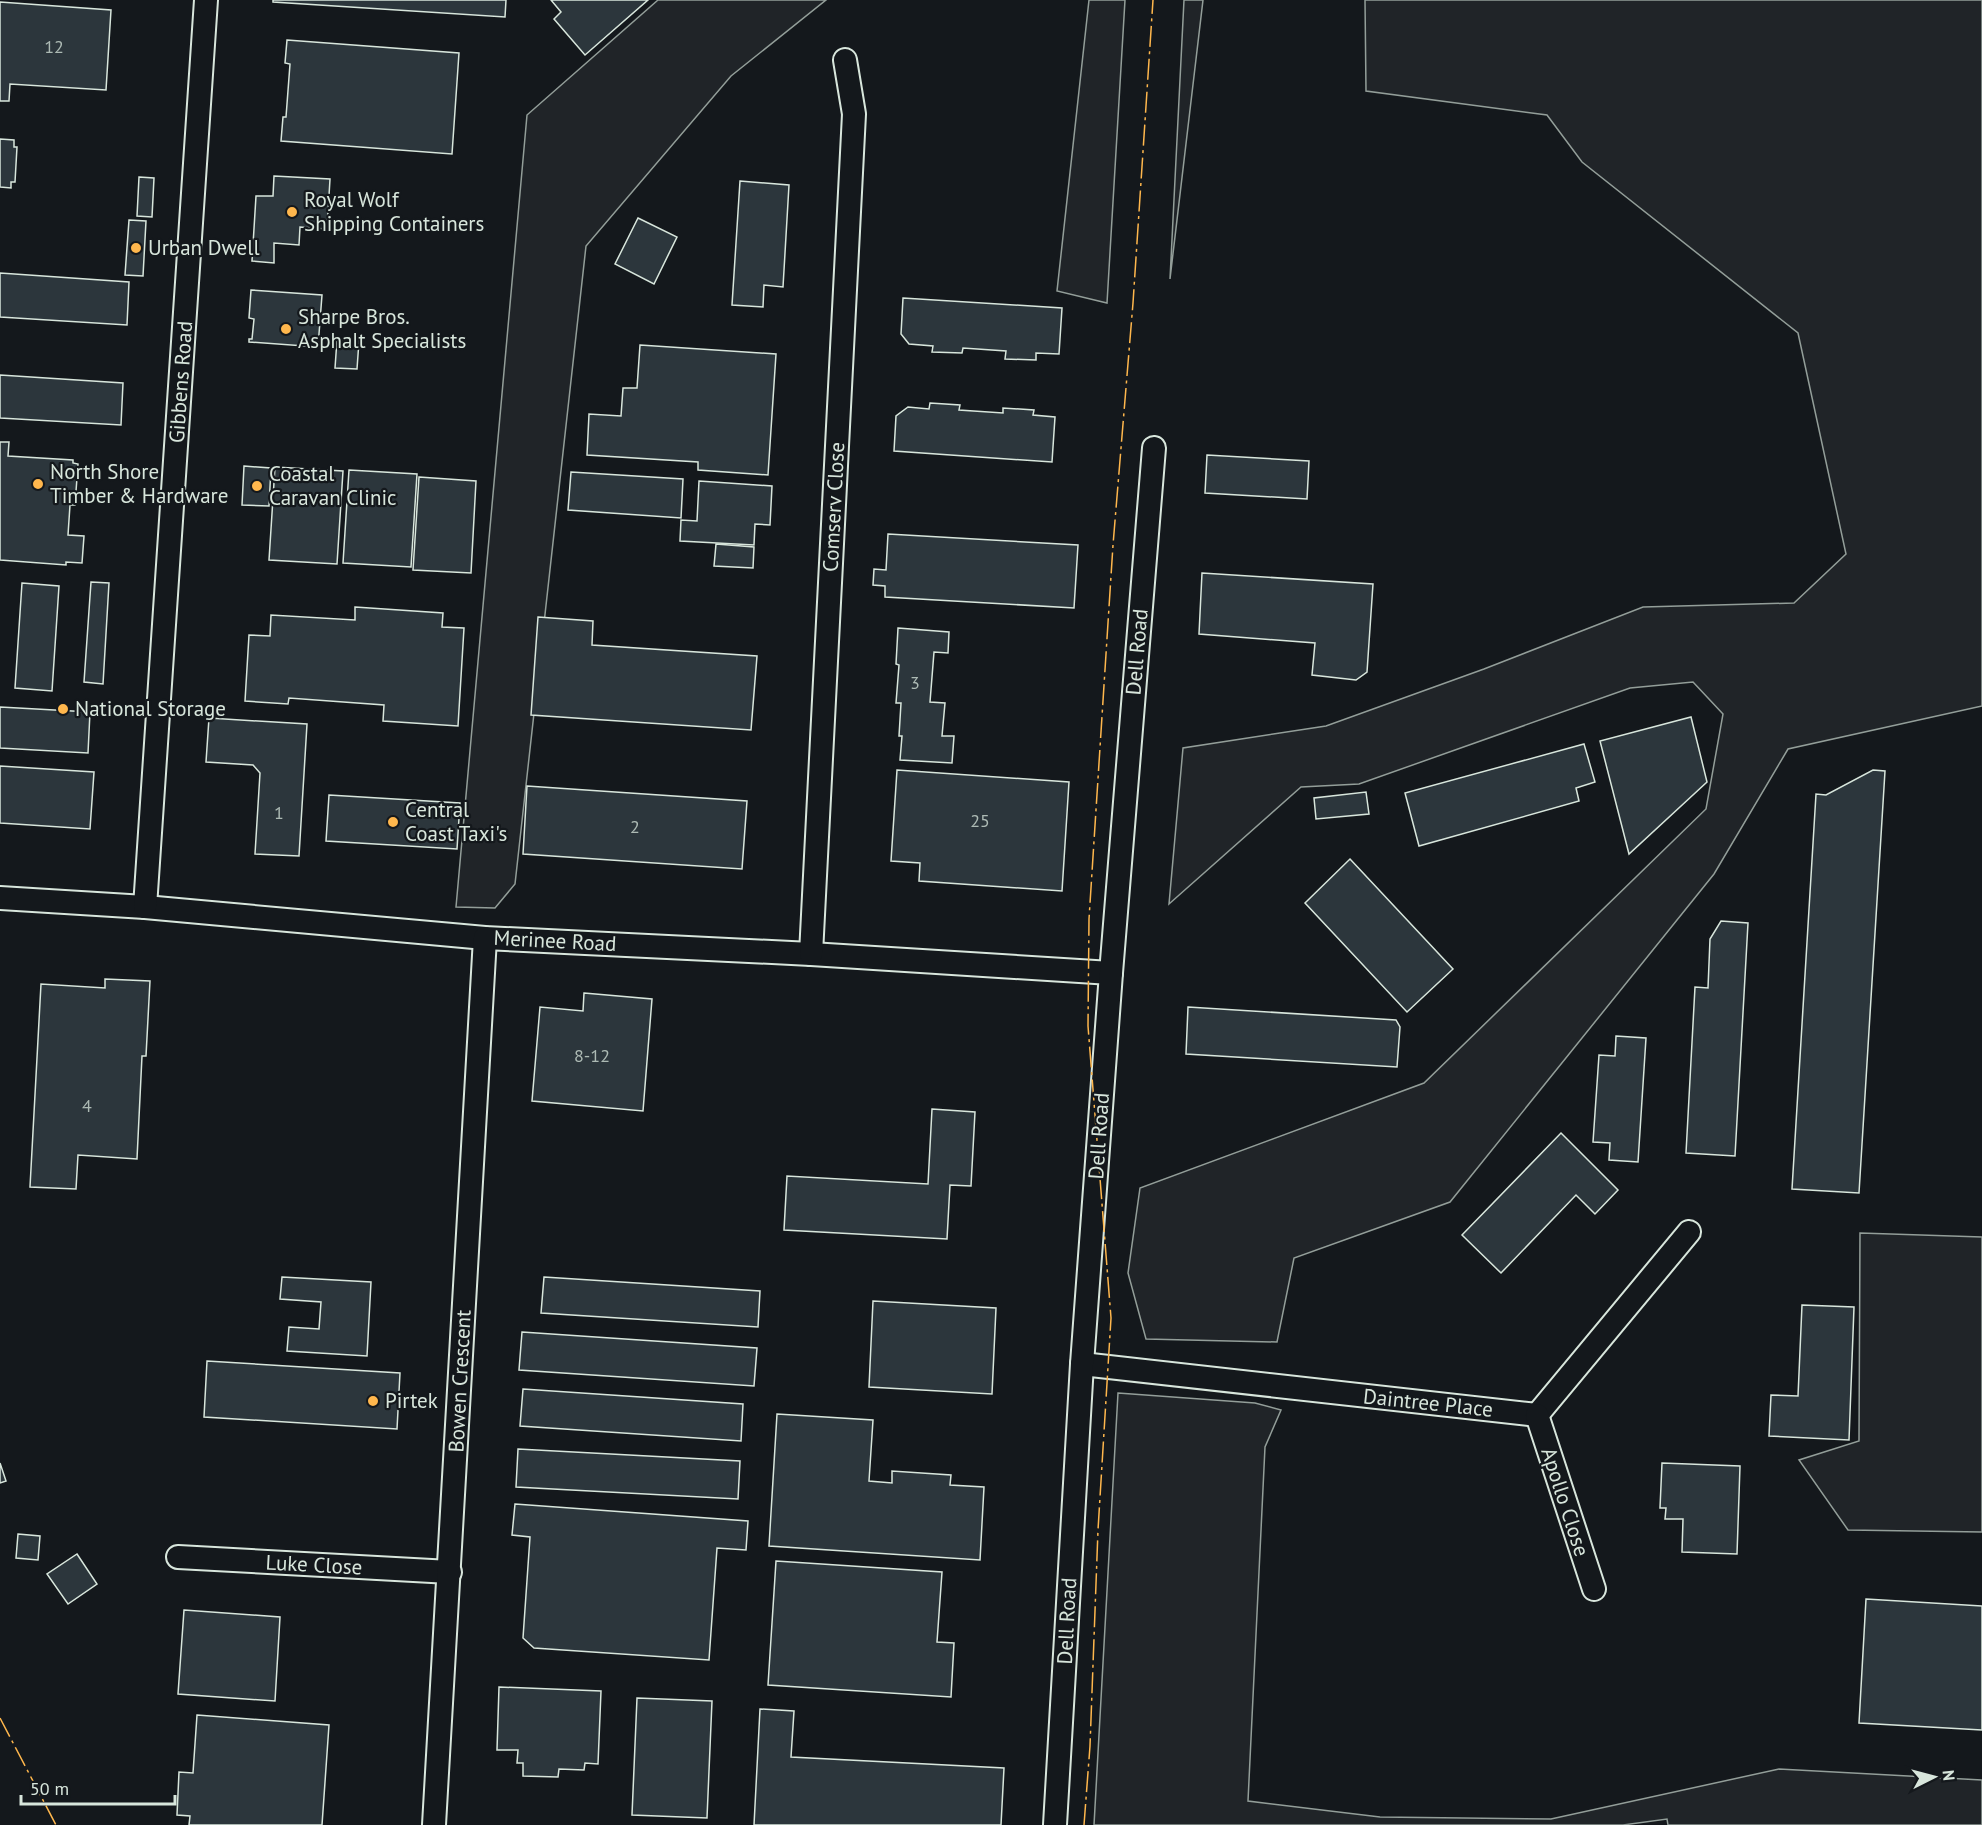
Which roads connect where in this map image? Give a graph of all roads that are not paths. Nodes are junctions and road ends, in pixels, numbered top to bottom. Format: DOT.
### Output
graph roads {
  1 [pos="206,0"];
  2 [pos="845,60"];
  3 [pos="1154,448"];
  4 [pos="0,898"];
  5 [pos="145,907"];
  6 [pos="485,938"];
  7 [pos="811,954"];
  8 [pos="1111,973"];
  9 [pos="1689,1232"];
  10 [pos="1082,1364"];
  11 [pos="1537,1415"];
  12 [pos="178,1557"];
  13 [pos="450,1572"];
  14 [pos="1594,1589"];
  15 [pos="435,1825"];
  16 [pos="1055,1825"];
  1 -- 5 [label="street, Gibbens Road"];
  2 -- 7 [label="street, Comserv Close"];
  3 -- 8 [label="street, Dell Road"];
  4 -- 5 [label="street, Merinee Road"];
  5 -- 6 [label="street, Merinee Road"];
  6 -- 7 [label="street, Merinee Road"];
  6 -- 13 [label="street, Bowen Crescent"];
  7 -- 8 [label="street, Merinee Road"];
  8 -- 10 [label="street, Dell Road"];
  9 -- 11 [label="street"];
  10 -- 11 [label="street, Daintree Place"];
  10 -- 16 [label="street, Dell Road"];
  11 -- 14 [label="street, Apollo Close"];
  12 -- 13 [label="street, Luke Close"];
  13 -- 15 [label="street, Bowen Crescent"];
}
